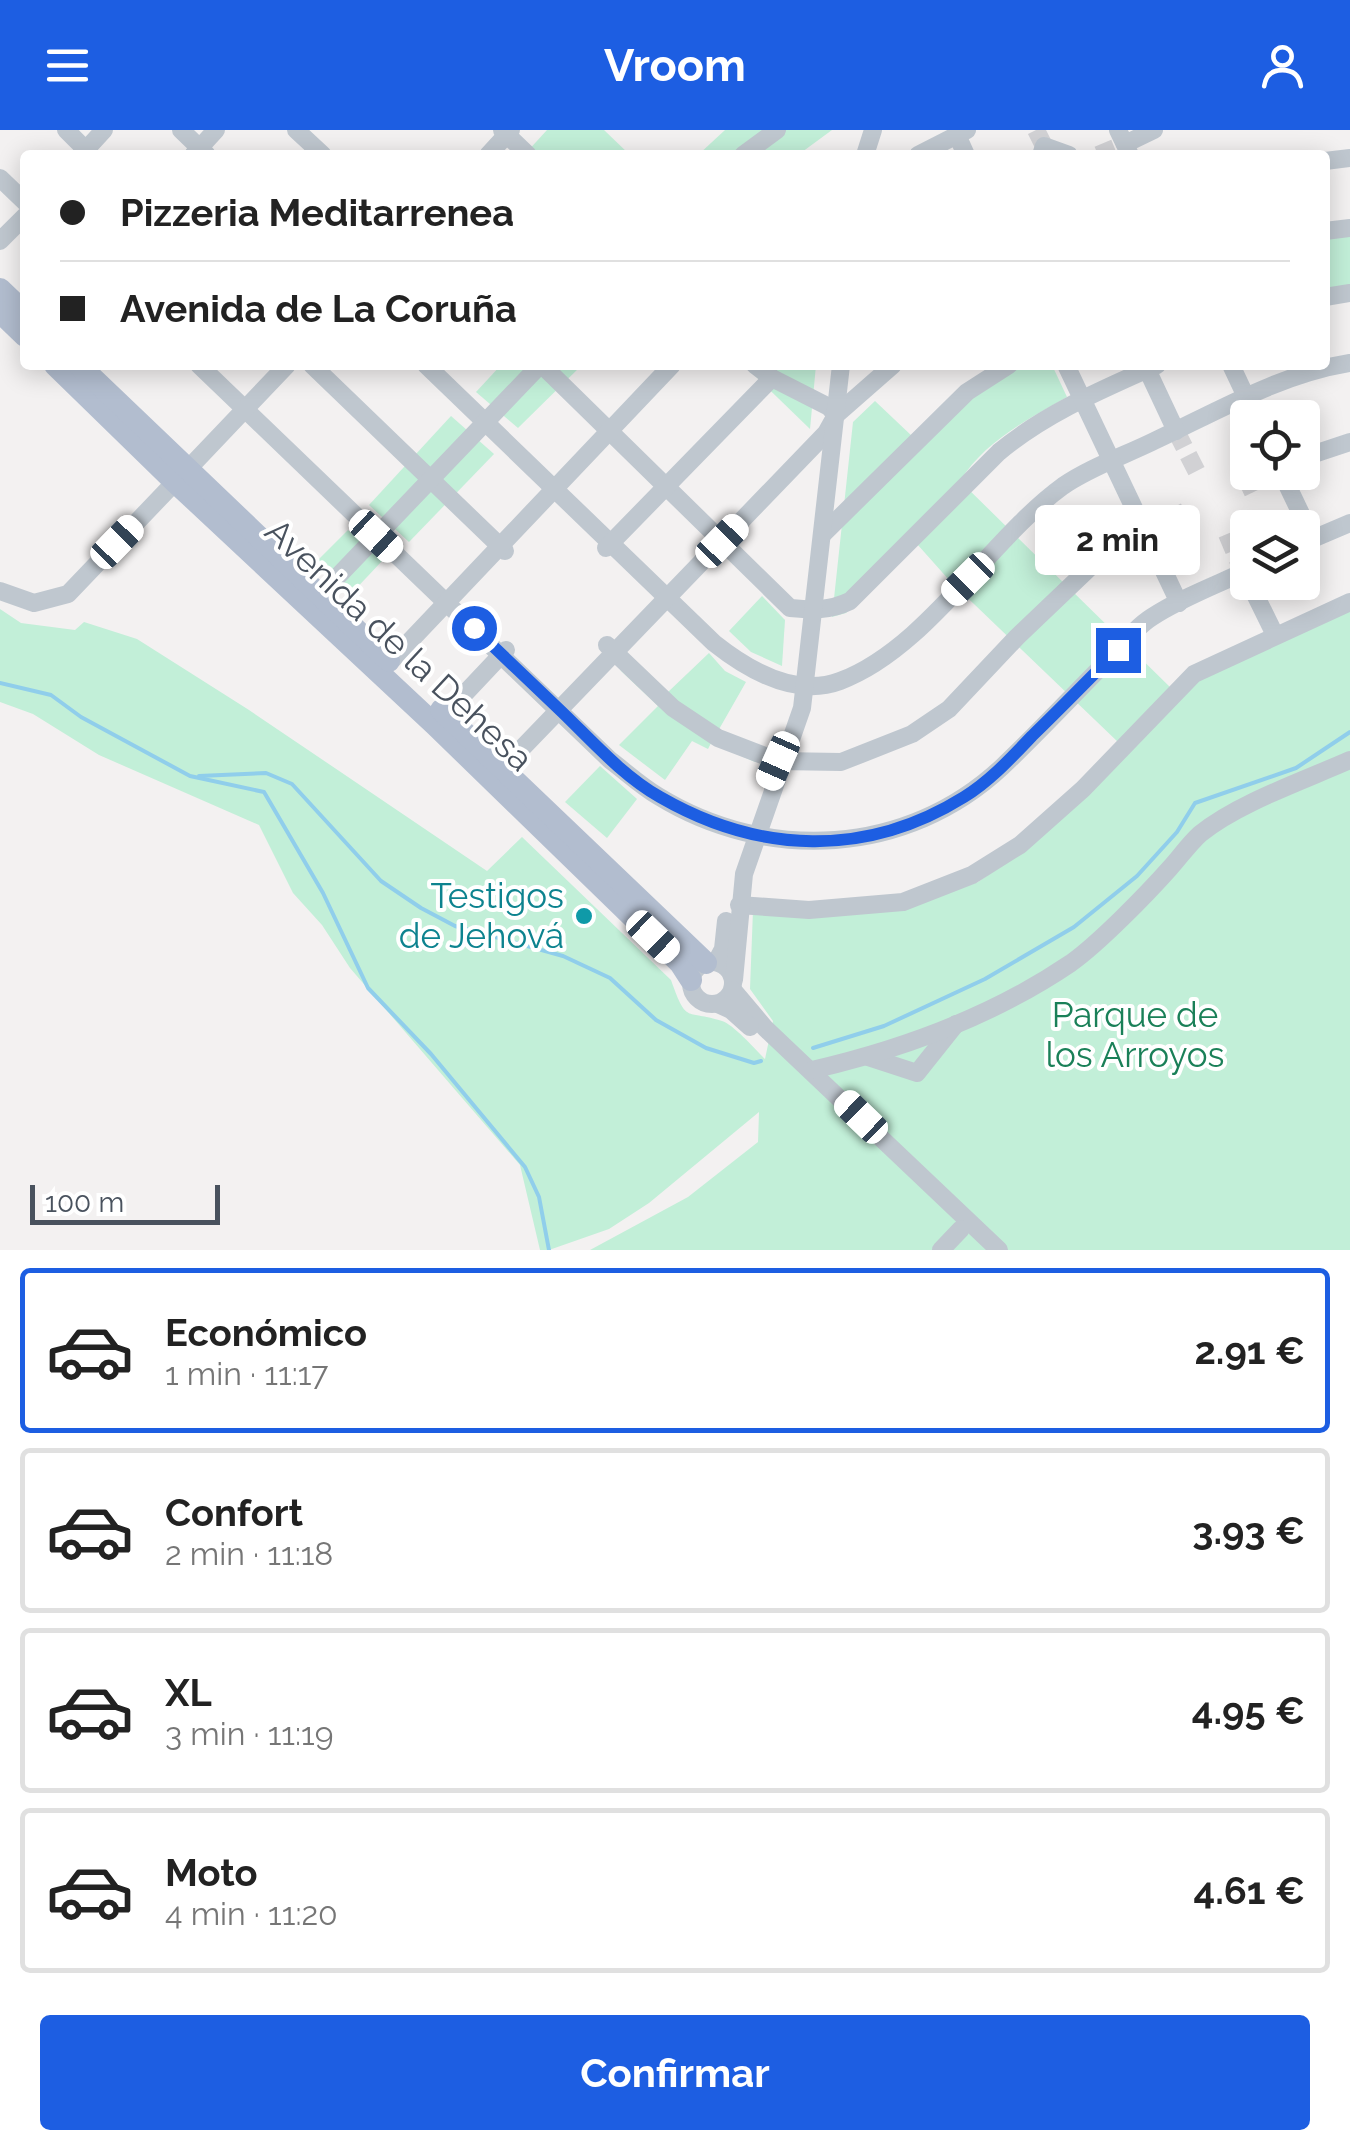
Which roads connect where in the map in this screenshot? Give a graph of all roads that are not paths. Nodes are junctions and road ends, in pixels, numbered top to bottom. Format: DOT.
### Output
graph roads {
  1 [pos="66,130"];
  2 [pos="104,130"];
  3 [pos="181,130"];
  4 [pos="777,130"];
  5 [pos="1154,130"];
  6 [pos="962,132"];
  7 [pos="1124,143"];
  8 [pos="83,150"];
  9 [pos="88,150"];
  10 [pos="198,150"];
  11 [pos="750,150"];
  12 [pos="928,150"];
  13 [pos="0,178"];
  14 [pos="20,197"];
  15 [pos="20,221"];
  16 [pos="0,241"];
  17 [pos="0,289"];
  18 [pos="20,320"];
  19 [pos="61,370"];
  20 [pos="91,370"];
  21 [pos="204,370"];
  22 [pos="282,370"];
  23 [pos="317,370"];
  24 [pos="431,370"];
  25 [pos="536,370"];
  26 [pos="546,370"];
  27 [pos="667,370"];
  28 [pos="762,370"];
  29 [pos="837,370"];
  30 [pos="886,370"];
  31 [pos="1001,370"];
  32 [pos="1068,370"];
  33 [pos="1142,370"];
  34 [pos="1152,370"];
  35 [pos="1232,370"];
  36 [pos="1313,370"];
  37 [pos="772,378"];
  38 [pos="1246,398"];
  39 [pos="1082,399"];
  40 [pos="245,409"];
  41 [pos="833,411"];
  42 [pos="486,422"];
  43 [pos="608,430"];
  44 [pos="1176,430"];
  45 [pos="826,433"];
  46 [pos="1350,442"];
  47 [pos="1320,452"];
  48 [pos="1112,461"];
  49 [pos="181,476"];
  50 [pos="432,480"];
  51 [pos="665,486"];
  52 [pos="554,487"];
  53 [pos="1350,523"];
  54 [pos="824,532"];
  55 [pos="1145,532"];
  56 [pos="376,536"];
  57 [pos="1320,536"];
  58 [pos="722,541"];
  59 [pos="609,545"];
  60 [pos="502,548"];
  61 [pos="1230,582"];
  62 [pos="0,591"];
  63 [pos="320,595"];
  64 [pos="668,597"];
  65 [pos="1258,600"];
  66 [pos="446,602"];
  67 [pos="1178,602"];
  68 [pos="1350,602"];
  69 [pos="810,610"];
  70 [pos="1275,636"];
  71 [pos="611,649"];
  72 [pos="504,652"];
  73 [pos="390,662"];
  74 [pos="801,684"];
  75 [pos="560,710"];
  76 [pos="440,720"];
  77 [pos="1350,760"];
  78 [pos="782,762"];
  79 [pos="503,768"];
  80 [pos="750,836"];
  81 [pos="739,904"];
  82 [pos="704,968"];
  83 [pos="733,985"];
  84 [pos="718,1004"];
  85 [pos="956,1024"];
  86 [pos="868,1057"];
  87 [pos="812,1070"];
  88 [pos="961,1229"];
  89 [pos="941,1250"];
  90 [pos="983,1250"];
  91 [pos="999,1250"];
  1 -- 8 [label="street"];
  2 -- 9 [label="street"];
  3 -- 10 [label="street"];
  4 -- 11 [label="street"];
  5 -- 7 [label="street"];
  6 -- 12 [label="street"];
  13 -- 14 [label="street"];
  15 -- 16 [label="street"];
  17 -- 18 [label="main road"];
  19 -- 49 [label="main road, Avenida de la Dehesa"];
  20 -- 49 [label="main road, Avenida de la Dehesa"];
  21 -- 40 [label="street"];
  22 -- 40 [label="street"];
  23 -- 50 [label="street"];
  24 -- 42 [label="street"];
  25 -- 42 [label="street"];
  26 -- 43 [label="street"];
  27 -- 43 [label="street"];
  28 -- 37 [label="street"];
  29 -- 41 [label="street"];
  30 -- 41 [label="street"];
  31 -- 54 [label="street"];
  32 -- 39 [label="street"];
  33 -- 39 [label="street"];
  34 -- 44 [label="street"];
  35 -- 38 [label="street"];
  36 -- 38 [label="street"];
  37 -- 41 [label="street"];
  37 -- 51 [label="street"];
  38 -- 44 [label="street"];
  39 -- 48 [label="street"];
  39 -- 69 [label="street"];
  40 -- 49 [label="street"];
  40 -- 56 [label="street"];
  41 -- 45 [label="street"];
  41 -- 54 [label="street"];
  42 -- 50 [label="street"];
  42 -- 52 [label="street"];
  43 -- 51 [label="street"];
  43 -- 52 [label="street"];
  44 -- 48 [label="street"];
  45 -- 58 [label="street"];
  45 -- 69 [label="street"];
  46 -- 47 [label="street"];
  48 -- 55 [label="street"];
  48 -- 74 [label="street"];
  49 -- 62 [label="street"];
  49 -- 63 [label="main road, Avenida de la Dehesa"];
  49 -- 76 [label="main road, Avenida de la Dehesa"];
  50 -- 56 [label="street"];
  50 -- 60 [label="street"];
  51 -- 58 [label="street"];
  51 -- 59 [label="street"];
  52 -- 59 [label="street"];
  52 -- 60 [label="street"];
  53 -- 57 [label="street"];
  54 -- 69 [label="street"];
  55 -- 67 [label="street"];
  55 -- 78 [label="street"];
  56 -- 63 [label="street"];
  56 -- 66 [label="street"];
  58 -- 64 [label="street"];
  58 -- 69 [label="street"];
  59 -- 64 [label="street"];
  60 -- 66 [label="street"];
  61 -- 67 [label="street"];
  63 -- 73 [label="main road, Avenida de la Dehesa"];
  64 -- 71 [label="street"];
  64 -- 74 [label="street"];
  65 -- 70 [label="street"];
  66 -- 72 [label="street"];
  66 -- 73 [label="street"];
  67 -- 80 [label="street"];
  68 -- 70 [label="street"];
  69 -- 74 [label="street"];
  70 -- 81 [label="street"];
  71 -- 75 [label="street"];
  71 -- 78 [label="street"];
  72 -- 75 [label="street"];
  72 -- 76 [label="street"];
  73 -- 76 [label="main road, Avenida de la Dehesa"];
  74 -- 78 [label="street"];
  75 -- 79 [label="street"];
  75 -- 80 [label="street"];
  76 -- 79 [label="main road, Avenida de la Dehesa"];
  76 -- 82 [label="main road, Avenida de la Dehesa"];
  77 -- 85 [label="street"];
  78 -- 80 [label="street"];
  79 -- 82 [label="main road, Avenida de la Dehesa"];
  80 -- 81 [label="street"];
  80 -- 82 [label="street"];
  81 -- 83 [label="street"];
  82 -- 83 [label="street, Avenida de la Dehesa"];
  82 -- 84 [label="street, Avenida de la Dehesa"];
  83 -- 84 [label="street"];
  83 -- 87 [label="street, Avenida de la Dehesa"];
  84 -- 88 [label="street, Avenida de la Dehesa"];
  85 -- 86 [label="street"];
  85 -- 86 [label="street"];
  86 -- 87 [label="street"];
  87 -- 91 [label="street, Avenida de la Dehesa"];
  88 -- 89 [label="street"];
  88 -- 90 [label="street, Avenida de la Dehesa"];
}
